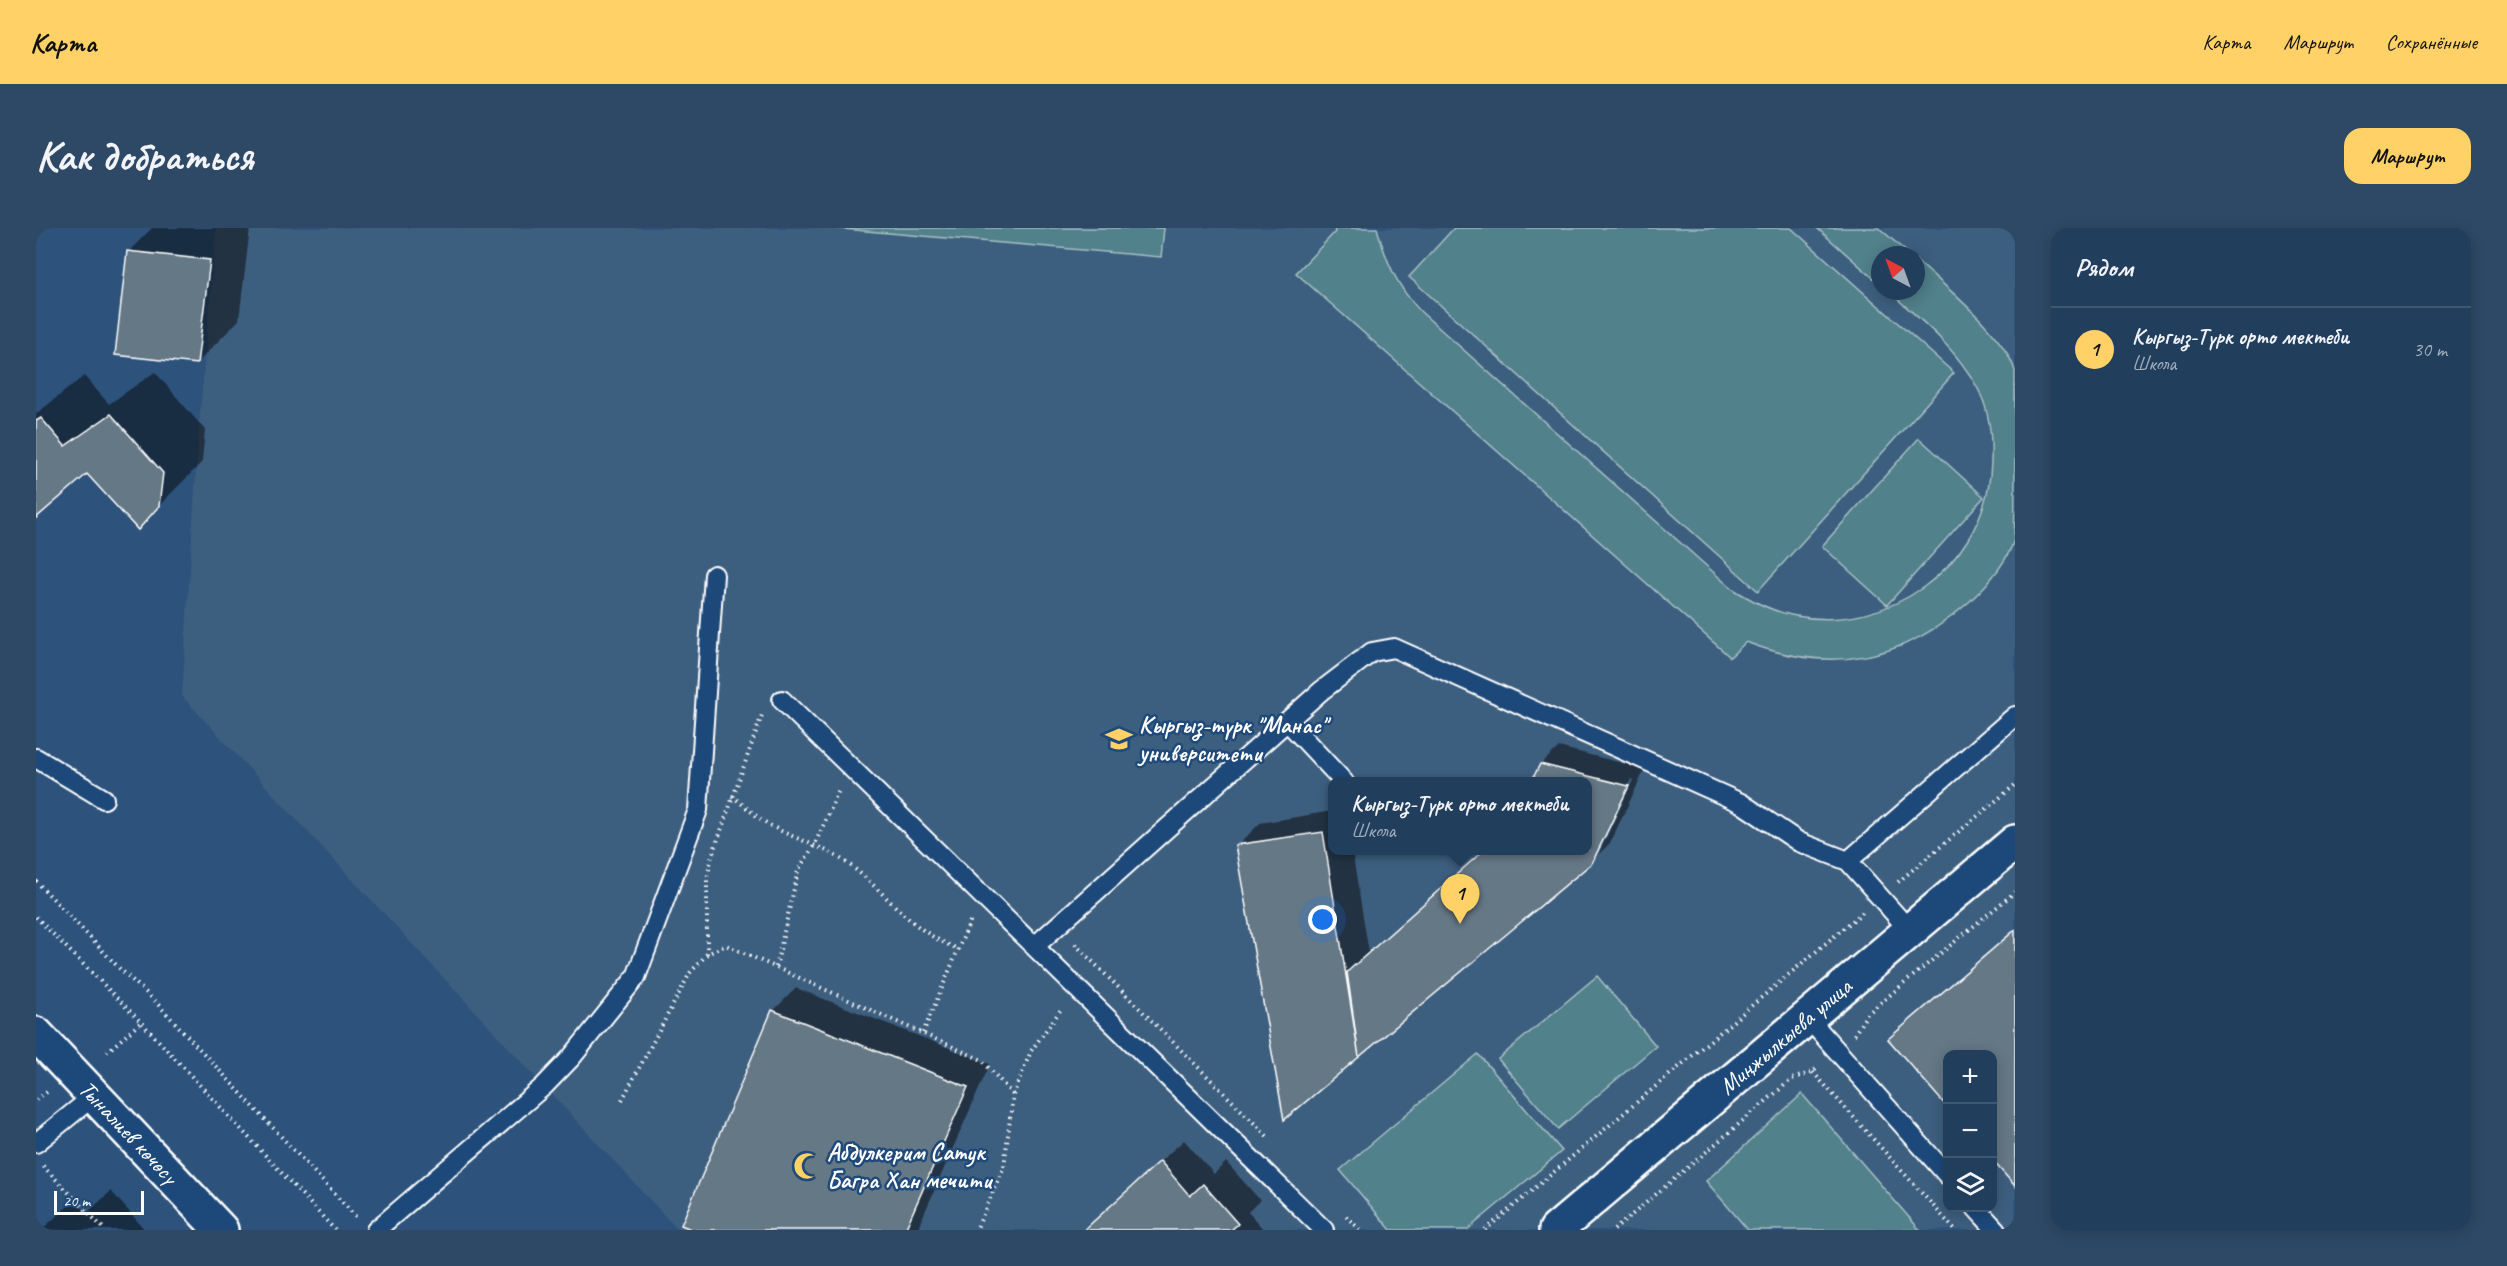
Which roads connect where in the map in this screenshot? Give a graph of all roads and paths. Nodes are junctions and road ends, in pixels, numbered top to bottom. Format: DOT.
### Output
graph roads {
  1 [pos="714,575"];
  2 [pos="783,700"];
  3 [pos="2015,716"];
  4 [pos="1287,721"];
  5 [pos="36,758"];
  6 [pos="1339,777"];
  7 [pos="2015,785"];
  8 [pos="840,790"];
  9 [pos="732,796"];
  10 [pos="104,800"];
  11 [pos="2015,842"];
  12 [pos="815,844"];
  13 [pos="1848,861"];
  14 [pos="36,881"];
  15 [pos="1881,897"];
  16 [pos="36,917"];
  17 [pos="971,919"];
  18 [pos="1059,927"];
  19 [pos="1910,931"];
  20 [pos="1036,945"];
  21 [pos="959,949"];
  22 [pos="707,954"];
  23 [pos="776,968"];
  24 [pos="1062,1008"];
  25 [pos="1807,1017"];
  26 [pos="141,1022"];
  27 [pos="36,1034"];
  28 [pos="923,1034"];
  29 [pos="107,1052"];
  30 [pos="1812,1072"];
  31 [pos="47,1092"];
  32 [pos="94,1095"];
  33 [pos="1013,1095"];
  34 [pos="36,1100"];
  35 [pos="622,1100"];
  36 [pos="1268,1138"];
  37 [pos="36,1143"];
  38 [pos="36,1159"];
  39 [pos="1943,1171"];
  40 [pos="1980,1212"];
  41 [pos="1343,1213"];
  42 [pos="359,1221"];
  43 [pos="105,1230"];
  44 [pos="221,1230"];
  45 [pos="335,1230"];
  46 [pos="376,1230"];
  47 [pos="976,1230"];
  48 [pos="1324,1230"];
  49 [pos="1360,1230"];
  50 [pos="1485,1230"];
  51 [pos="1556,1230"];
  52 [pos="1955,1230"];
  53 [pos="1996,1230"];
  1 -- 46 [label="lane"];
  2 -- 9 [label="path"];
  2 -- 20 [label="lane"];
  3 -- 13 [label="lane"];
  4 -- 6 [label="lane"];
  4 -- 13 [label="lane"];
  4 -- 18 [label="lane"];
  5 -- 10 [label="lane"];
  7 -- 15 [label="path"];
  8 -- 12 [label="path"];
  9 -- 12 [label="path"];
  9 -- 22 [label="path"];
  11 -- 19 [label="street, Миңжылкыева улица"];
  12 -- 21 [label="path"];
  12 -- 23 [label="path"];
  13 -- 15 [label="lane"];
  14 -- 42 [label="path"];
  15 -- 19 [label="lane"];
  15 -- 50 [label="path"];
  16 -- 26 [label="path"];
  17 -- 21 [label="path"];
  18 -- 20 [label="lane"];
  18 -- 36 [label="path"];
  19 -- 25 [label="street, Миңжылкыева улица"];
  20 -- 48 [label="lane"];
  21 -- 28 [label="path"];
  22 -- 23 [label="path"];
  22 -- 35 [label="path"];
  23 -- 28 [label="path"];
  24 -- 33 [label="path"];
  25 -- 39 [label="lane"];
  25 -- 51 [label="street, Миңжылкыева улица"];
  26 -- 29 [label="path"];
  26 -- 45 [label="path"];
  27 -- 32 [label="street, Тыналиев көчөсү"];
  28 -- 33 [label="path"];
  30 -- 52 [label="path"];
  31 -- 34 [label="path"];
  32 -- 37 [label="lane"];
  32 -- 44 [label="street, Тыналиев көчөсү"];
  33 -- 47 [label="path"];
  38 -- 43 [label="path"];
  40 -- 53 [label="lane"];
  41 -- 49 [label="path"];
}
